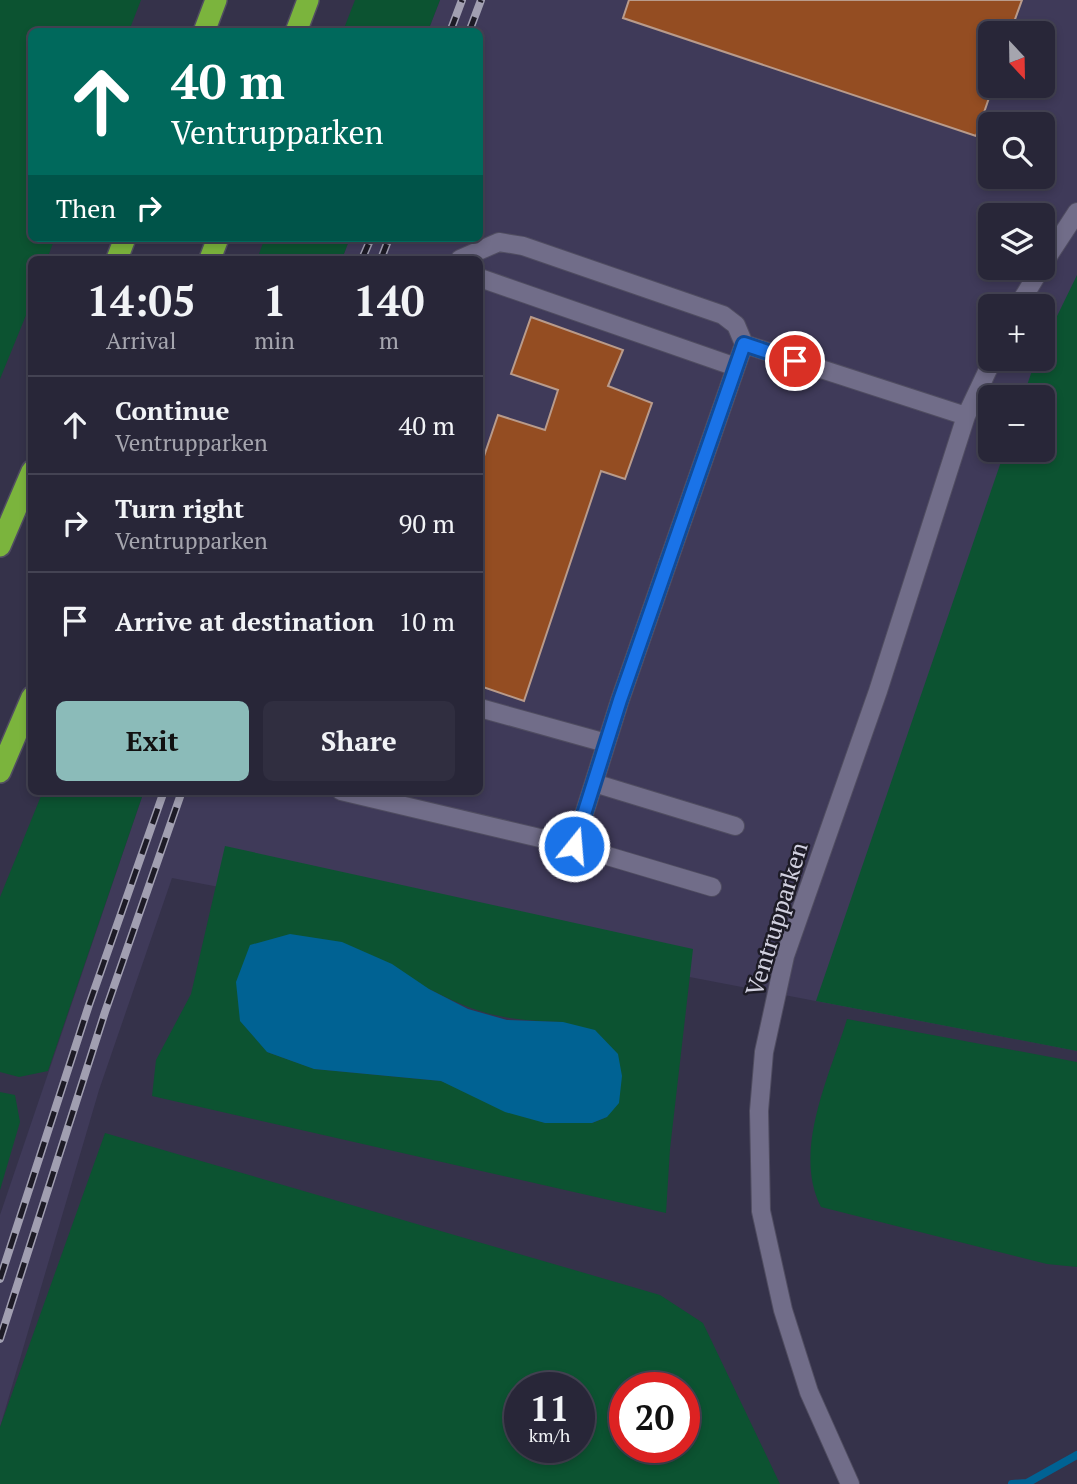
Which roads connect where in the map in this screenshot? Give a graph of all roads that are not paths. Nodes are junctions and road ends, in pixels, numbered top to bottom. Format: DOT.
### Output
graph roads {
  1 [pos="216,0"];
  2 [pos="308,0"];
  3 [pos="206,28"];
  4 [pos="298,28"];
  5 [pos="1077,212"];
  6 [pos="1055,246"];
  7 [pos="467,256"];
  8 [pos="483,279"];
  9 [pos="744,344"];
  10 [pos="736,367"];
  11 [pos="987,371"];
  12 [pos="966,416"];
  13 [pos="28,480"];
  14 [pos="0,546"];
  15 [pos="28,706"];
  16 [pos="483,709"];
  17 [pos="606,743"];
  18 [pos="0,772"];
  19 [pos="594,783"];
  20 [pos="358,795"];
  21 [pos="736,826"];
  22 [pos="574,846"];
  23 [pos="712,887"];
  24 [pos="850,1484"];
  1 -- 3 [label="highway"];
  2 -- 4 [label="highway"];
  5 -- 6 [label="street"];
  7 -- 9 [label="street"];
  8 -- 10 [label="street"];
  9 -- 10 [label="street"];
  9 -- 12 [label="street"];
  10 -- 17 [label="street"];
  11 -- 12 [label="street, Ventrupparken"];
  12 -- 24 [label="street, Ventrupparken"];
  13 -- 14 [label="highway"];
  15 -- 18 [label="highway"];
  16 -- 17 [label="street"];
  17 -- 19 [label="street"];
  19 -- 21 [label="street"];
  19 -- 22 [label="street"];
  20 -- 22 [label="street"];
  22 -- 23 [label="street"];
}
